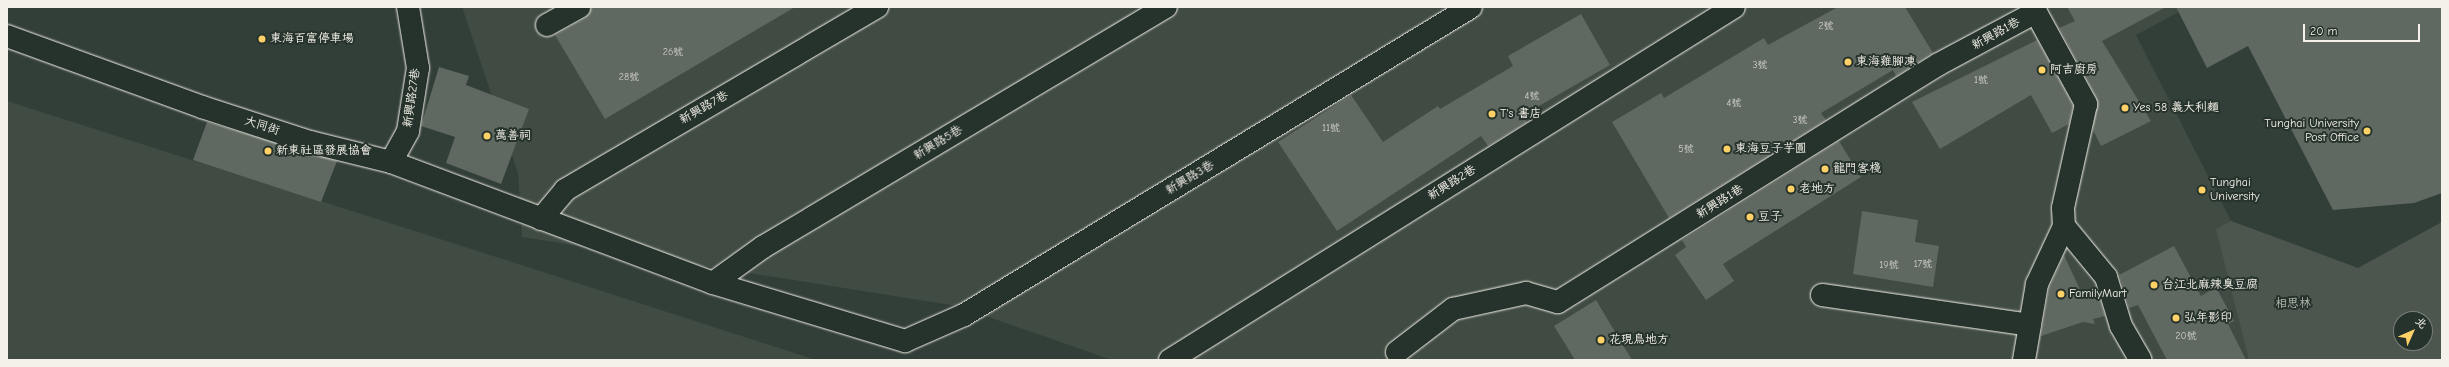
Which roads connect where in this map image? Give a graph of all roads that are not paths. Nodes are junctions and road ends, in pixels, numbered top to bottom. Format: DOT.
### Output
graph roads {
  1 [pos="408,7"];
  2 [pos="579,7"];
  3 [pos="877,7"];
  4 [pos="1166,7"];
  5 [pos="1471,7"];
  6 [pos="1734,7"];
  7 [pos="2035,9"];
  8 [pos="547,25"];
  9 [pos="7,36"];
  10 [pos="391,162"];
  11 [pos="541,219"];
  12 [pos="2064,226"];
  13 [pos="713,283"];
  14 [pos="1822,295"];
  15 [pos="2030,325"];
  16 [pos="905,341"];
  17 [pos="1397,352"];
  18 [pos="1170,360"];
  19 [pos="2024,360"];
  20 [pos="2141,360"];
  1 -- 10 [label="street, 新興路27巷"];
  2 -- 8 [label="street"];
  3 -- 11 [label="street, 新興路7巷"];
  4 -- 13 [label="street, 新興路5巷"];
  5 -- 16 [label="street, 新興路3巷"];
  6 -- 18 [label="street, 新興路2巷"];
  7 -- 12 [label="street"];
  7 -- 17 [label="street, 新興路1巷"];
  9 -- 10 [label="street, 大同街"];
  10 -- 11 [label="street, 大同街"];
  11 -- 13 [label="street, 大同街"];
  12 -- 15 [label="street"];
  12 -- 20 [label="street"];
  13 -- 16 [label="street, 大同街"];
  14 -- 15 [label="street"];
  15 -- 19 [label="street"];
}
